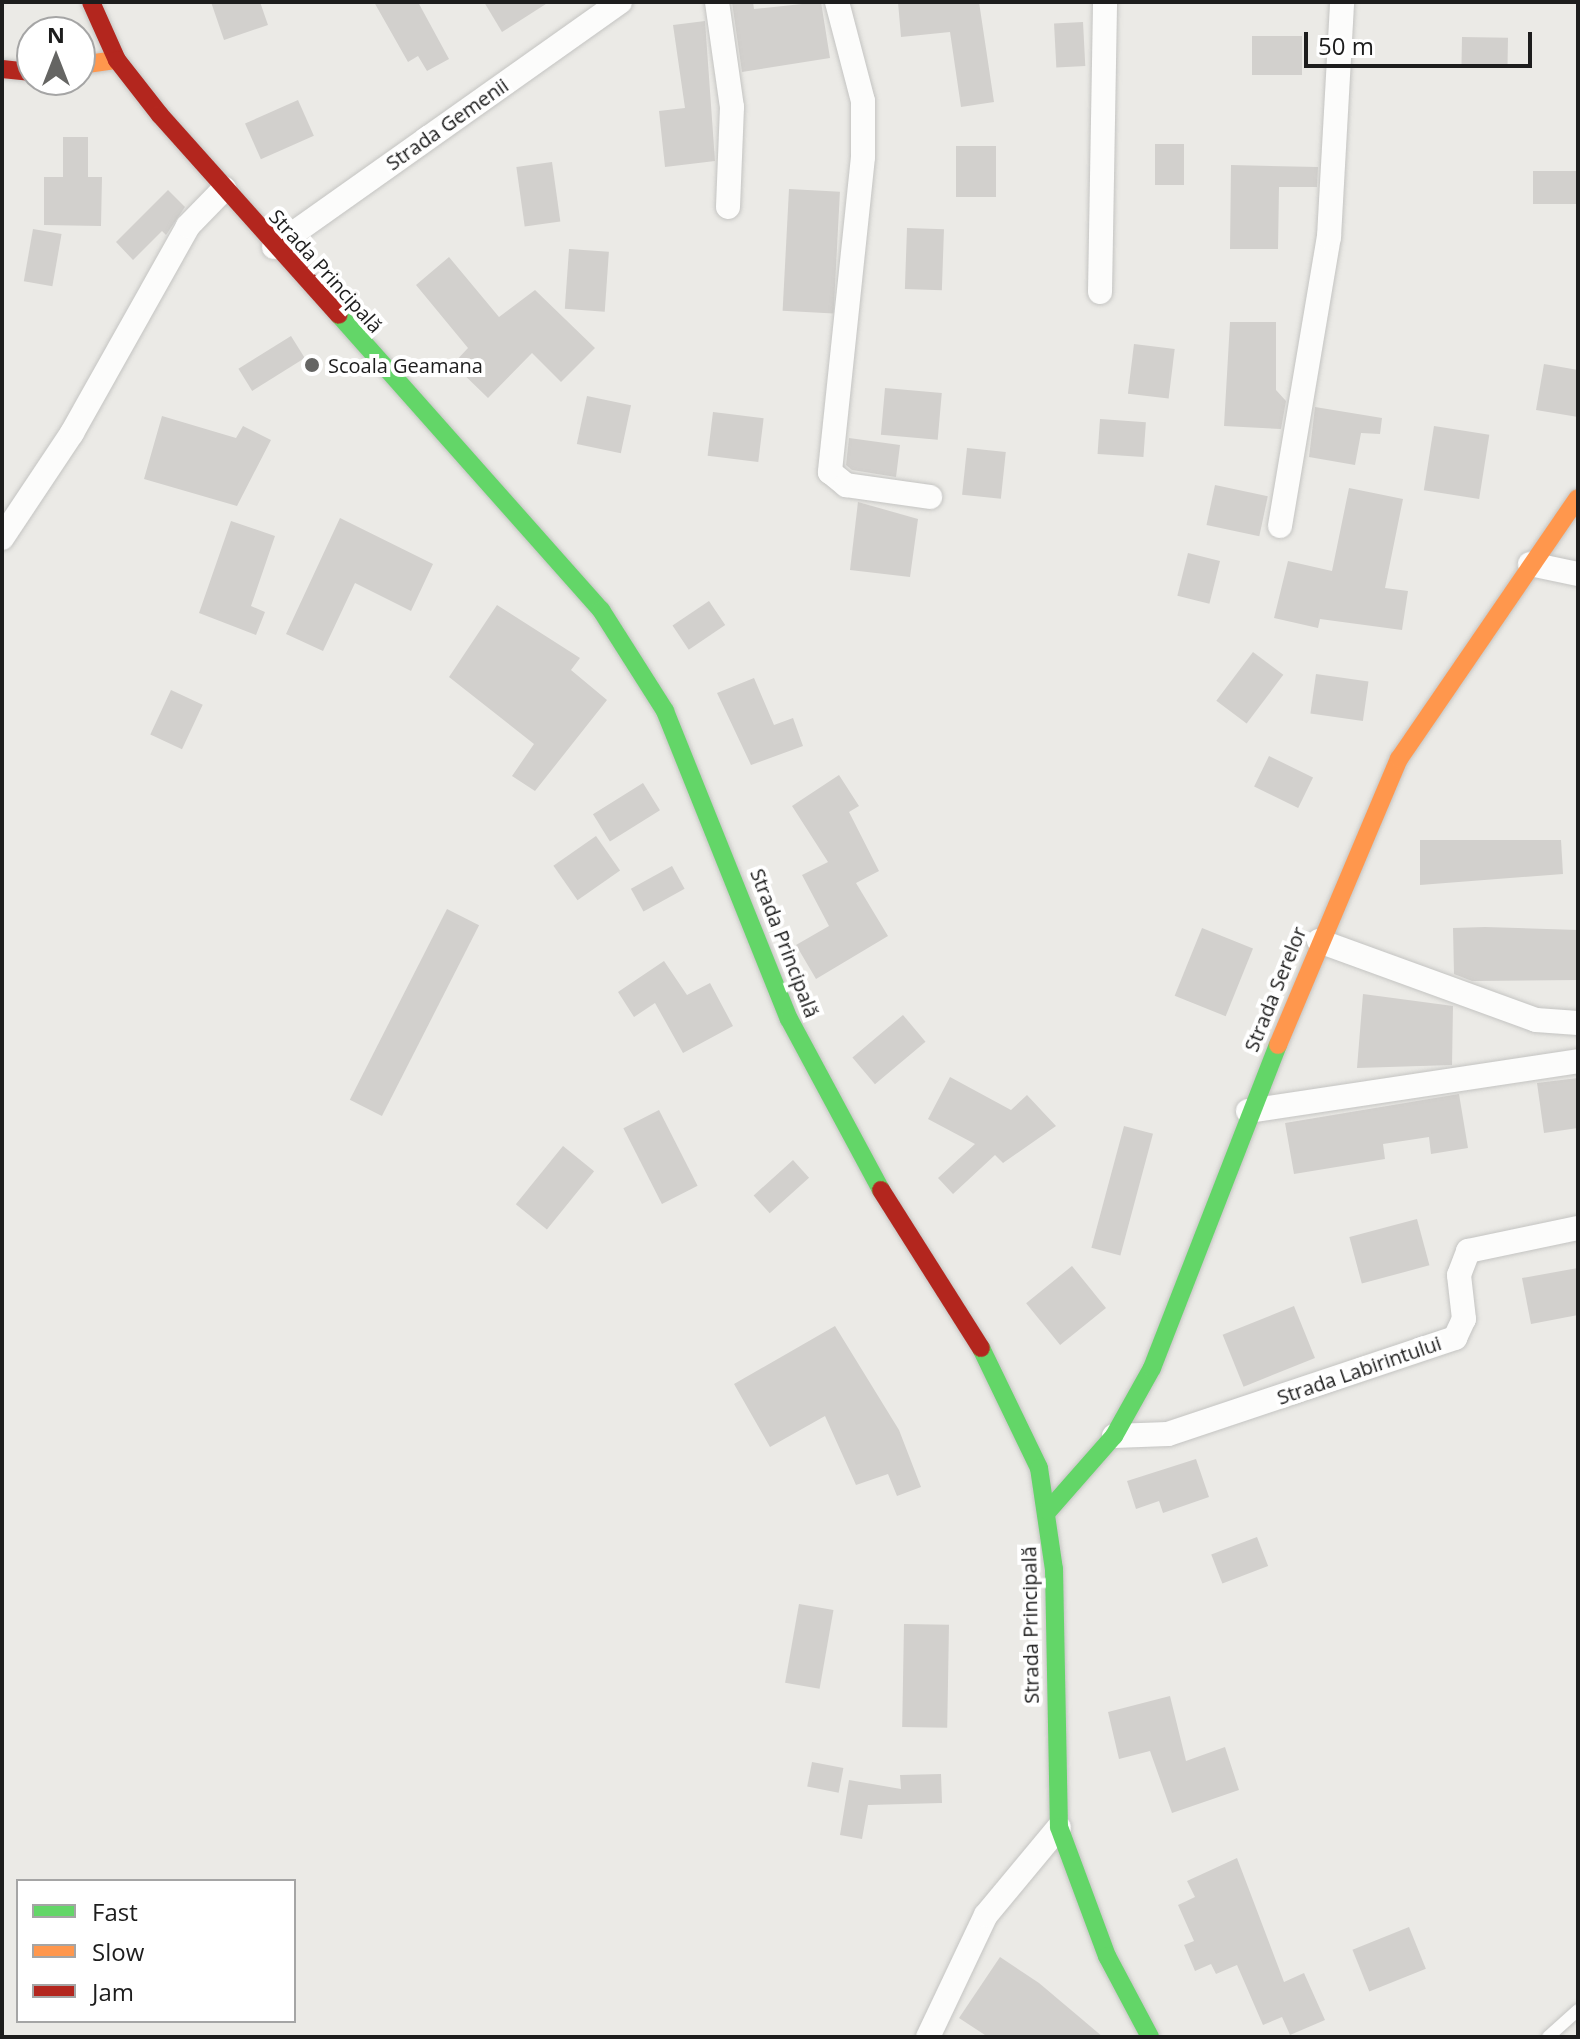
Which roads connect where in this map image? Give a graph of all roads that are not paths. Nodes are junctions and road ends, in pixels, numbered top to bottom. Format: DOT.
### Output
graph roads {
  1 [pos="91,2"];
  2 [pos="620,2"];
  3 [pos="717,2"];
  4 [pos="837,2"];
  5 [pos="1105,2"];
  6 [pos="1342,2"];
  7 [pos="117,60"];
  8 [pos="96,63"];
  9 [pos="224,189"];
  10 [pos="728,207"];
  11 [pos="274,247"];
  12 [pos="1100,292"];
  13 [pos="930,497"];
  14 [pos="1578,498"];
  15 [pos="1280,526"];
  16 [pos="2,538"];
  17 [pos="1530,564"];
  18 [pos="1578,574"];
  19 [pos="1319,941"];
  20 [pos="1578,1023"];
  21 [pos="1578,1061"];
  22 [pos="1248,1111"];
  23 [pos="1578,1228"];
  24 [pos="1114,1436"];
  25 [pos="1048,1511"];
  26 [pos="1059,1827"];
  27 [pos="1578,2010"];
  28 [pos="928,2037"];
  29 [pos="1150,2037"];
  30 [pos="1548,2037"];
  1 -- 7 [label="main road, Strada Principală"];
  2 -- 11 [label="street, Strada Gemenii"];
  3 -- 10 [label="street"];
  4 -- 13 [label="street"];
  5 -- 12 [label="street"];
  6 -- 15 [label="street"];
  7 -- 8 [label="main road"];
  7 -- 9 [label="main road, Strada Principală"];
  9 -- 11 [label="main road, Strada Principală"];
  9 -- 16 [label="street"];
  11 -- 25 [label="main road, Strada Principală"];
  14 -- 17 [label="main road, Strada Serelor"];
  17 -- 18 [label="street"];
  17 -- 19 [label="main road, Strada Serelor"];
  19 -- 20 [label="street"];
  19 -- 22 [label="main road, Strada Serelor"];
  21 -- 22 [label="street"];
  22 -- 24 [label="main road, Strada Serelor"];
  23 -- 24 [label="street, Strada Labirintului"];
  24 -- 25 [label="main road, Strada Serelor"];
  25 -- 26 [label="main road, Strada Principală"];
  26 -- 28 [label="street"];
  26 -- 29 [label="main road, Strada Principală"];
  27 -- 30 [label="lane"];
}
